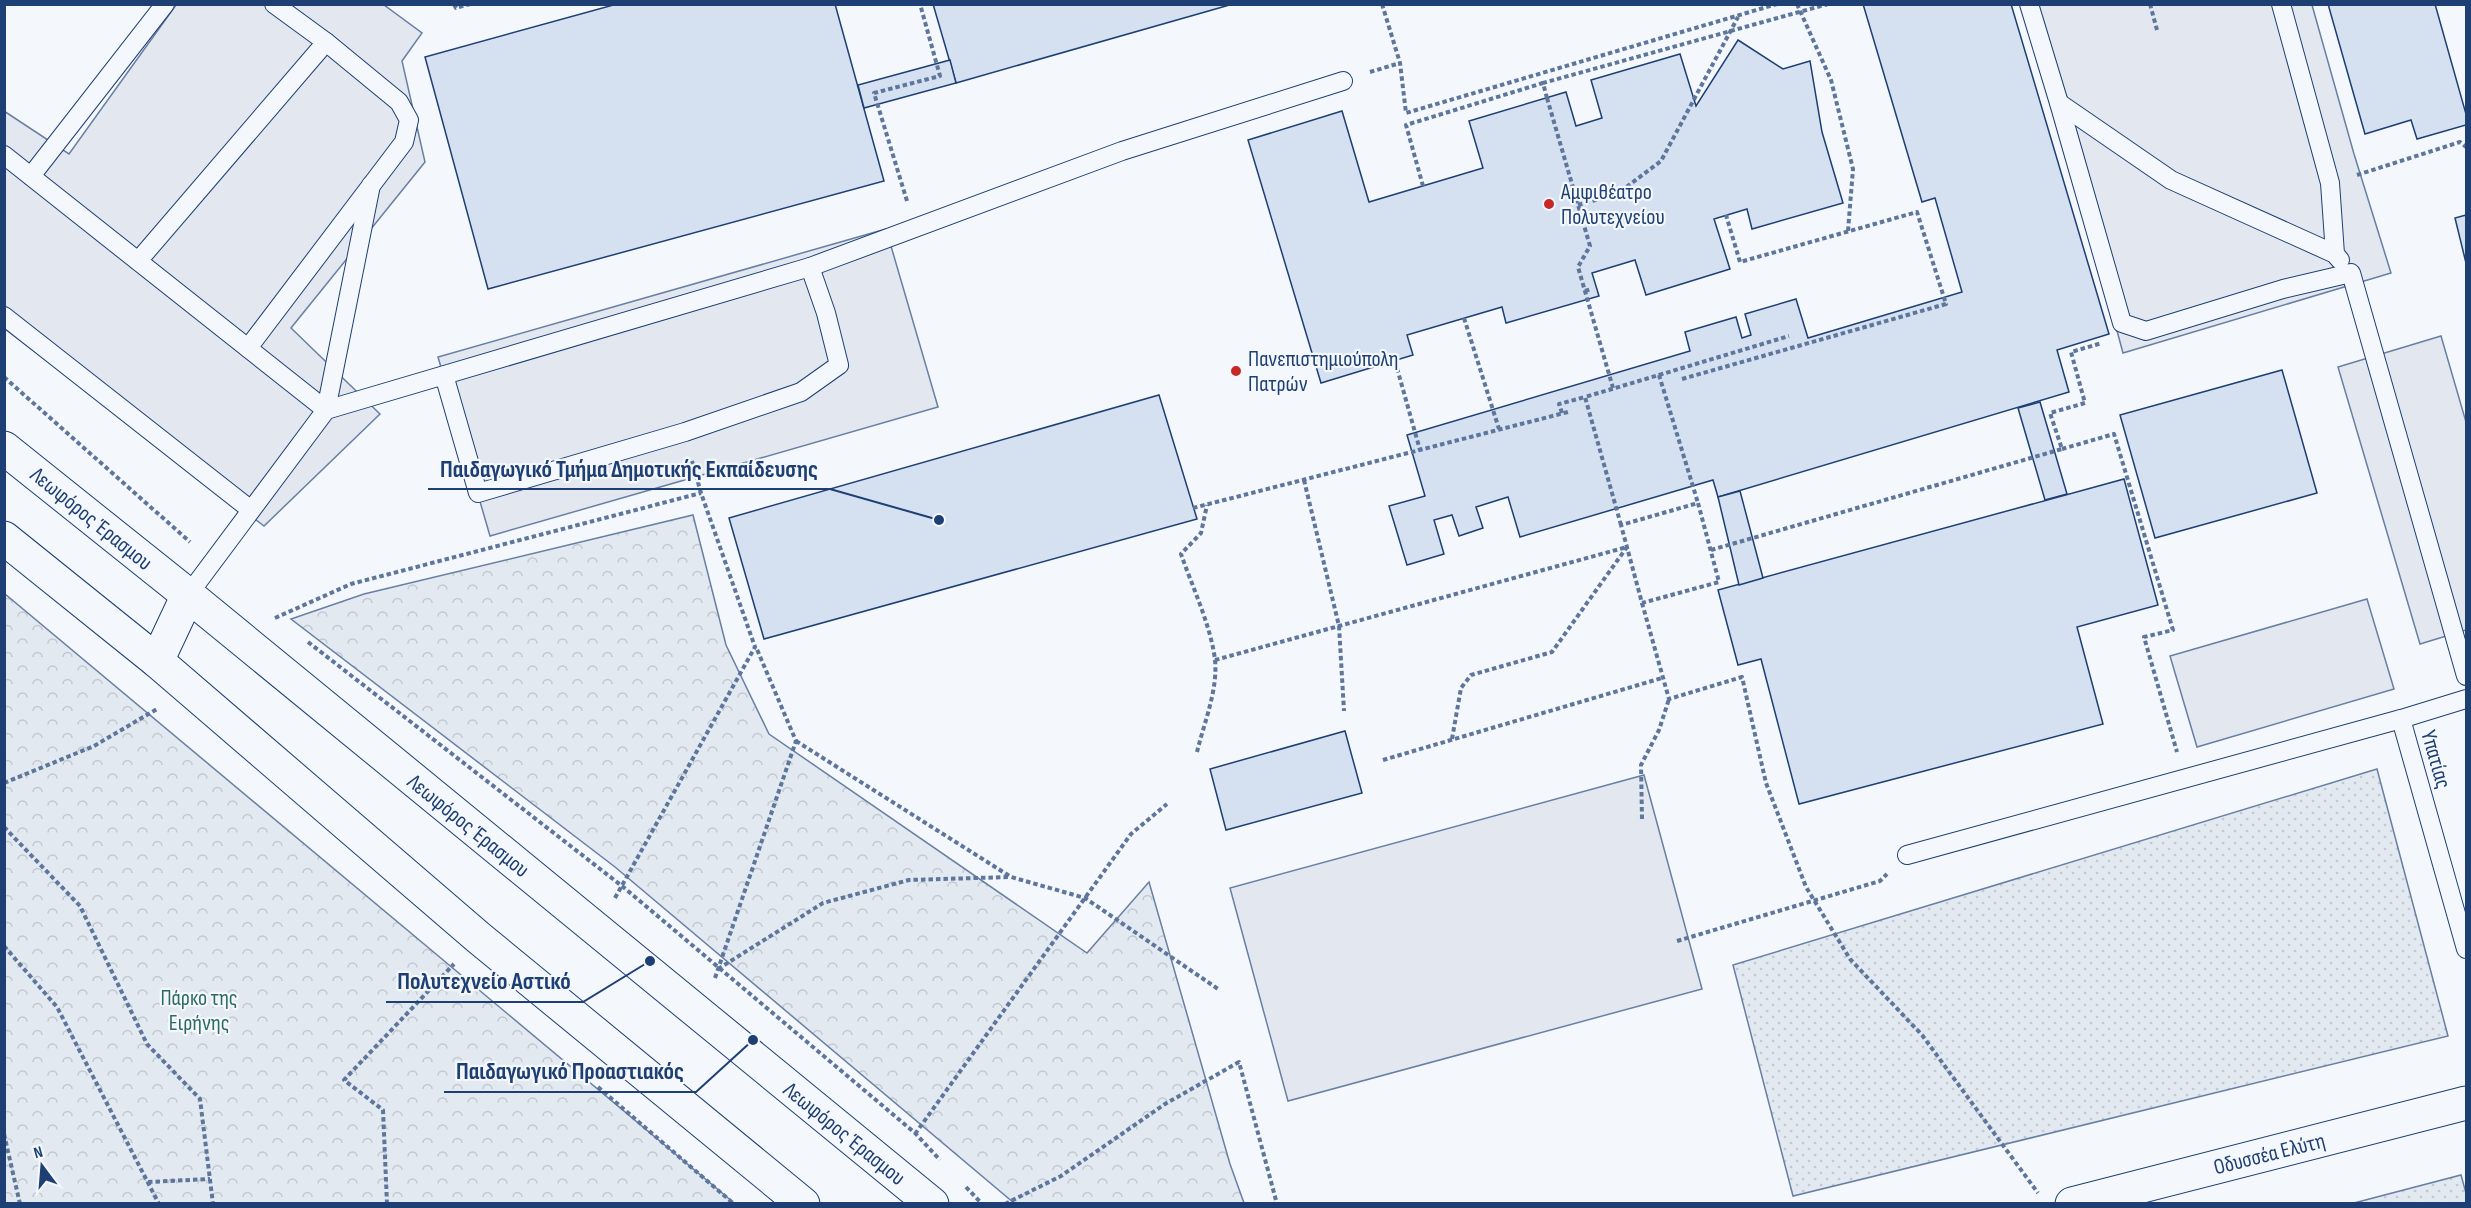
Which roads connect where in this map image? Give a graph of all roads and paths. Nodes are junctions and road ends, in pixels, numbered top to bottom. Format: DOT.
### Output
graph roads {
  1 [pos="165,4"];
  2 [pos="274,4"];
  3 [pos="454,4"];
  4 [pos="471,4"];
  5 [pos="920,4"];
  6 [pos="1382,4"];
  7 [pos="1776,4"];
  8 [pos="1797,4"];
  9 [pos="1828,4"];
  10 [pos="2029,4"];
  11 [pos="2150,4"];
  12 [pos="2281,4"];
  13 [pos="1738,16"];
  14 [pos="2157,30"];
  15 [pos="326,42"];
  16 [pos="1343,81"];
  17 [pos="1543,83"];
  18 [pos="2059,103"];
  19 [pos="2466,147"];
  20 [pos="4,155"];
  21 [pos="32,176"];
  22 [pos="2330,183"];
  23 [pos="371,185"];
  24 [pos="1423,186"];
  25 [pos="1578,206"];
  26 [pos="1726,215"];
  27 [pos="915,227"];
  28 [pos="1848,231"];
  29 [pos="2335,254"];
  30 [pos="138,261"];
  31 [pos="810,267"];
  32 [pos="2351,273"];
  33 [pos="1591,289"];
  34 [pos="1585,291"];
  35 [pos="4,316"];
  36 [pos="1464,318"];
  37 [pos="1789,336"];
  38 [pos="248,348"];
  39 [pos="2071,352"];
  40 [pos="1395,361"];
  41 [pos="444,375"];
  42 [pos="1659,375"];
  43 [pos="4,376"];
  44 [pos="1682,379"];
  45 [pos="1613,388"];
  46 [pos="1585,397"];
  47 [pos="326,410"];
  48 [pos="1568,411"];
  49 [pos="1562,413"];
  50 [pos="1499,429"];
  51 [pos="685,432"];
  52 [pos="4,448"];
  53 [pos="2062,449"];
  54 [pos="1420,450"];
  55 [pos="1304,480"];
  56 [pos="701,494"];
  57 [pos="1698,503"];
  58 [pos="1207,505"];
  59 [pos="1193,508"];
  60 [pos="251,510"];
  61 [pos="1621,525"];
  62 [pos="4,538"];
  63 [pos="1627,547"];
  64 [pos="1711,550"];
  65 [pos="212,562"];
  66 [pos="188,595"];
  67 [pos="1642,603"];
  68 [pos="276,617"];
  69 [pos="267,624"];
  70 [pos="285,624"];
  71 [pos="1339,626"];
  72 [pos="304,639"];
  73 [pos="756,647"];
  74 [pos="1215,660"];
  75 [pos="157,661"];
  76 [pos="2466,676"];
  77 [pos="1662,678"];
  78 [pos="1669,699"];
  79 [pos="2466,699"];
  80 [pos="161,706"];
  81 [pos="1344,711"];
  82 [pos="2401,720"];
  83 [pos="1452,739"];
  84 [pos="796,741"];
  85 [pos="1197,752"];
  86 [pos="1383,760"];
  87 [pos="2185,779"];
  88 [pos="4,783"];
  89 [pos="1167,804"];
  90 [pos="1642,819"];
  91 [pos="4,827"];
  92 [pos="1906,855"];
  93 [pos="1011,877"];
  94 [pos="622,886"];
  95 [pos="1085,898"];
  96 [pos="1813,899"];
  97 [pos="598,930"];
  98 [pos="478,938"];
  99 [pos="1677,940"];
  100 [pos="4,946"];
  101 [pos="2466,949"];
  102 [pos="717,969"];
  103 [pos="1218,989"];
  104 [pos="702,1015"];
  105 [pos="2466,1103"];
  106 [pos="4,1134"];
  107 [pos="915,1134"];
  108 [pos="945,1165"];
  109 [pos="886,1166"];
  110 [pos="210,1179"];
  111 [pos="960,1180"];
  112 [pos="148,1182"];
  113 [pos="2040,1196"];
  114 [pos="20,1203"];
  115 [pos="159,1203"];
  116 [pos="213,1203"];
  117 [pos="387,1203"];
  118 [pos="803,1203"];
  119 [pos="932,1203"];
  120 [pos="982,1203"];
  121 [pos="1005,1203"];
  122 [pos="1277,1203"];
  123 [pos="2072,1203"];
  1 -- 21 [label="lane"];
  2 -- 15 [label="lane"];
  3 -- 4 [label="path"];
  5 -- 27 [label="path"];
  6 -- 13 [label="path"];
  7 -- 13 [label="path"];
  8 -- 28 [label="path"];
  9 -- 17 [label="path, bridge"];
  10 -- 18 [label="lane"];
  11 -- 14 [label="path"];
  12 -- 22 [label="lane"];
  13 -- 25 [label="path"];
  15 -- 23 [label="lane"];
  15 -- 30 [label="lane"];
  16 -- 27 [label="lane"];
  17 -- 24 [label="path, bridge"];
  17 -- 25 [label="path, bridge"];
  18 -- 29 [label="lane"];
  18 -- 32 [label="lane"];
  19 -- 22 [label="path"];
  20 -- 21 [label="lane"];
  21 -- 30 [label="lane"];
  22 -- 29 [label="lane"];
  23 -- 38 [label="lane"];
  23 -- 47 [label="lane"];
  25 -- 34 [label="path"];
  26 -- 28 [label="path"];
  27 -- 31 [label="lane"];
  28 -- 44 [label="path"];
  29 -- 32 [label="lane"];
  30 -- 38 [label="lane"];
  31 -- 41 [label="lane"];
  31 -- 51 [label="lane"];
  32 -- 76 [label="lane"];
  33 -- 34 [label="path"];
  34 -- 45 [label="path"];
  35 -- 60 [label="lane"];
  36 -- 50 [label="path"];
  37 -- 42 [label="path"];
  38 -- 47 [label="lane"];
  39 -- 53 [label="path"];
  40 -- 54 [label="path"];
  41 -- 47 [label="lane"];
  41 -- 51 [label="lane"];
  42 -- 45 [label="path"];
  42 -- 57 [label="path"];
  43 -- 65 [label="path"];
  45 -- 46 [label="path"];
  46 -- 49 [label="path"];
  46 -- 61 [label="path"];
  47 -- 60 [label="lane"];
  48 -- 49 [label="path"];
  49 -- 50 [label="path"];
  50 -- 54 [label="path"];
  51 -- 56 [label="path"];
  52 -- 66 [label="street, Λεωφόρος Έρασμου"];
  53 -- 64 [label="path"];
  53 -- 87 [label="path"];
  54 -- 55 [label="path"];
  55 -- 58 [label="path"];
  55 -- 71 [label="path"];
  56 -- 68 [label="path"];
  56 -- 73 [label="path"];
  57 -- 61 [label="path"];
  57 -- 64 [label="path"];
  58 -- 59 [label="path"];
  58 -- 74 [label="path"];
  60 -- 65 [label="lane"];
  61 -- 63 [label="path"];
  62 -- 75 [label="street"];
  63 -- 67 [label="path"];
  63 -- 71 [label="path"];
  63 -- 83 [label="path"];
  64 -- 67 [label="path"];
  65 -- 66 [label="lane"];
  66 -- 75 [label="street"];
  66 -- 97 [label="street, Λεωφόρος Έρασμου"];
  67 -- 77 [label="path"];
  68 -- 69 [label="path"];
  68 -- 70 [label="path"];
  71 -- 74 [label="path"];
  71 -- 81 [label="path"];
  72 -- 94 [label="path"];
  73 -- 84 [label="path"];
  73 -- 94 [label="path"];
  74 -- 85 [label="path"];
  75 -- 98 [label="street"];
  77 -- 78 [label="path"];
  77 -- 83 [label="path"];
  78 -- 90 [label="path"];
  78 -- 96 [label="path"];
  79 -- 82 [label="lane"];
  80 -- 88 [label="path"];
  82 -- 87 [label="lane"];
  82 -- 101 [label="lane, Υπατίας"];
  83 -- 86 [label="path"];
  84 -- 93 [label="path"];
  84 -- 102 [label="path"];
  87 -- 92 [label="lane"];
  89 -- 95 [label="path"];
  91 -- 110 [label="path"];
  92 -- 96 [label="path"];
  93 -- 95 [label="path"];
  93 -- 102 [label="path"];
  94 -- 97 [label="path"];
  94 -- 102 [label="path"];
  95 -- 103 [label="path"];
  95 -- 107 [label="path"];
  96 -- 99 [label="path"];
  96 -- 113 [label="path"];
  97 -- 104 [label="street, Λεωφόρος Έρασμου"];
  98 -- 117 [label="path"];
  98 -- 118 [label="street"];
  100 -- 112 [label="path"];
  102 -- 104 [label="path"];
  102 -- 107 [label="path"];
  104 -- 109 [label="street, Λεωφόρος Έρασμου"];
  105 -- 123 [label="street, Οδυσσέα Ελύτη"];
  106 -- 114 [label="path"];
  107 -- 108 [label="path"];
  107 -- 109 [label="path"];
  109 -- 119 [label="street, Λεωφόρος Έρασμου"];
  110 -- 112 [label="path"];
  110 -- 116 [label="path"];
  111 -- 120 [label="path"];
  112 -- 115 [label="path"];
  121 -- 122 [label="path"];
}
